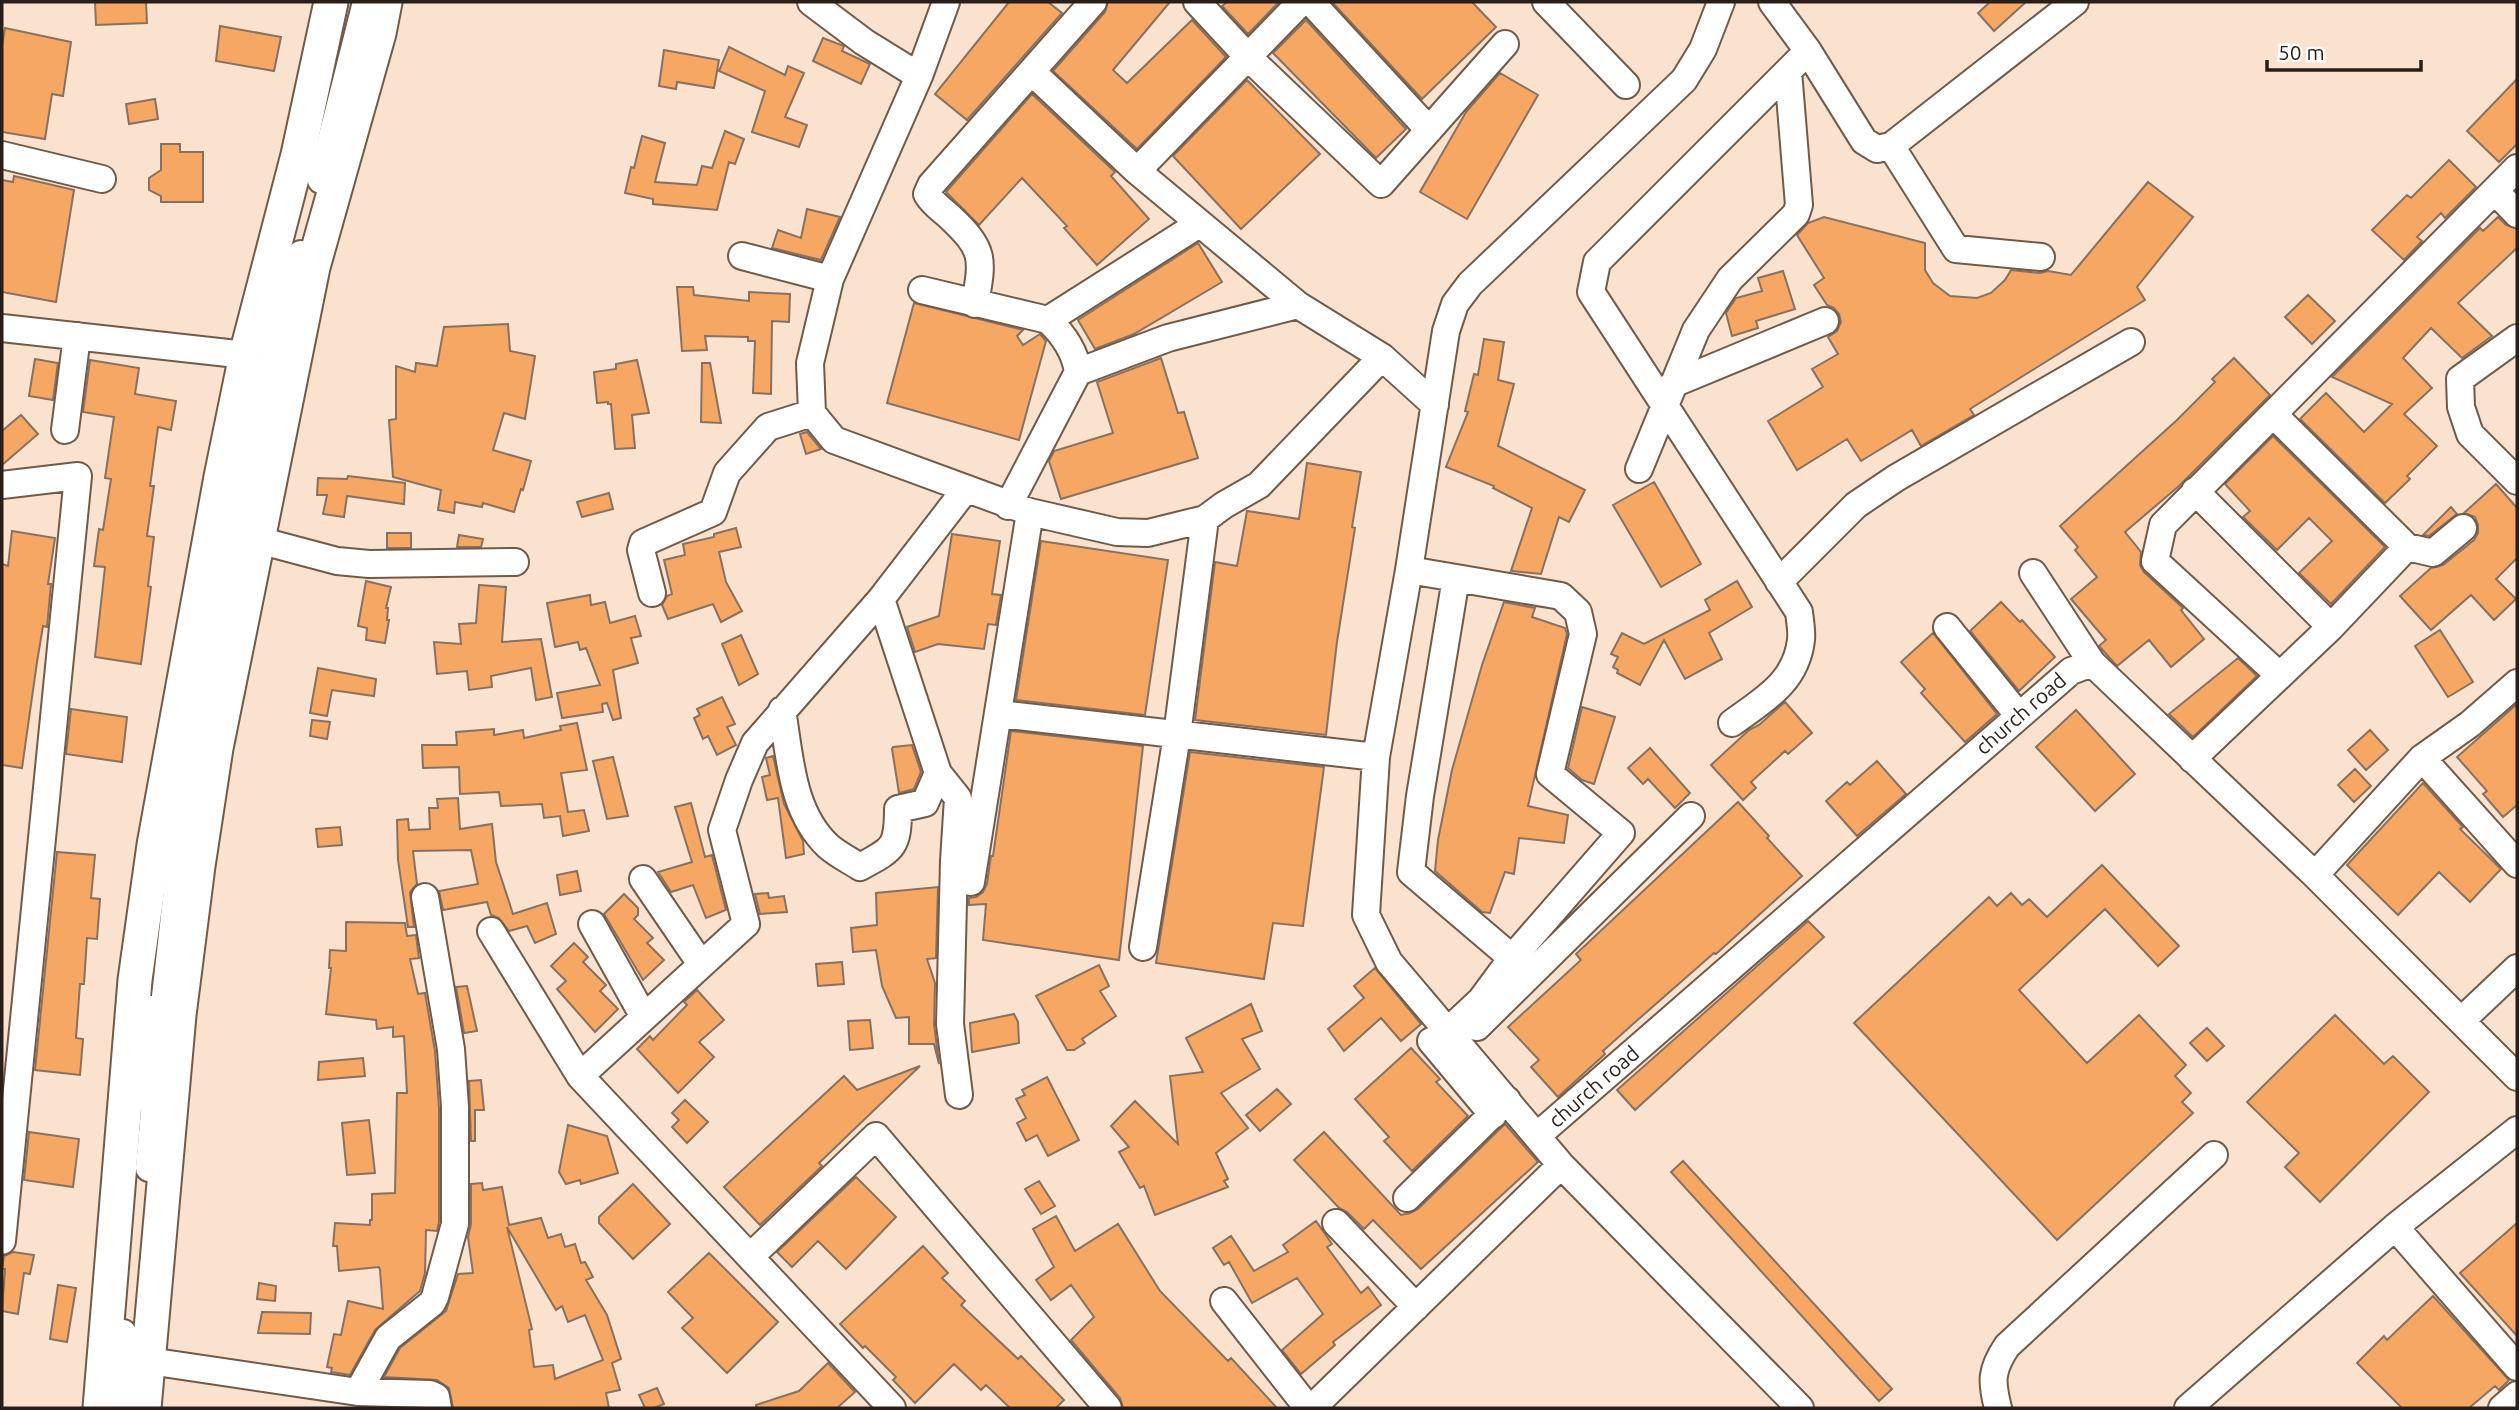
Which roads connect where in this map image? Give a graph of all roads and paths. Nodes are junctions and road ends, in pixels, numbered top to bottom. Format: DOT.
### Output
graph roads {
  1 [pos="331,2"];
  2 [pos="352,2"];
  3 [pos="366,2"];
  4 [pos="384,2"];
  5 [pos="811,2"];
  6 [pos="946,2"];
  7 [pos="1093,2"];
  8 [pos="1197,2"];
  9 [pos="1301,2"];
  10 [pos="1311,2"];
  11 [pos="1546,2"];
  12 [pos="1721,2"];
  13 [pos="1772,2"];
  14 [pos="2075,2"];
  15 [pos="1504,44"];
  16 [pos="1808,51"];
  17 [pos="1248,57"];
  18 [pos="1788,71"];
  19 [pos="1032,72"];
  20 [pos="919,76"];
  21 [pos="1626,85"];
  22 [pos="1429,130"];
  23 [pos="1891,146"];
  24 [pos="2,155"];
  25 [pos="2517,168"];
  26 [pos="1137,171"];
  27 [pos="102,179"];
  28 [pos="2496,191"];
  29 [pos="2517,214"];
  30 [pos="1199,224"];
  31 [pos="742,256"];
  32 [pos="2041,257"];
  33 [pos="830,279"];
  34 [pos="922,290"];
  35 [pos="975,304"];
  36 [pos="1297,305"];
  37 [pos="1048,320"];
  38 [pos="1825,321"];
  39 [pos="2,328"];
  40 [pos="77,336"];
  41 [pos="2517,338"];
  42 [pos="2131,342"];
  43 [pos="246,355"];
  44 [pos="1382,357"];
  45 [pos="1078,372"];
  46 [pos="1669,395"];
  47 [pos="1435,405"];
  48 [pos="812,413"];
  49 [pos="2274,415"];
  50 [pos="65,430"];
  51 [pos="1639,470"];
  52 [pos="2517,481"];
  53 [pos="2,485"];
  54 [pos="965,490"];
  55 [pos="2195,491"];
  56 [pos="1019,509"];
  57 [pos="1205,519"];
  58 [pos="2463,528"];
  59 [pos="258,540"];
  60 [pos="2407,547"];
  61 [pos="515,562"];
  62 [pos="1409,570"];
  63 [pos="2033,573"];
  64 [pos="1456,579"];
  65 [pos="1779,582"];
  66 [pos="652,593"];
  67 [pos="881,599"];
  68 [pos="1947,627"];
  69 [pos="2331,627"];
  70 [pos="2092,663"];
  71 [pos="2279,675"];
  72 [pos="2517,683"];
  73 [pos="782,710"];
  74 [pos="999,714"];
  75 [pos="2019,716"];
  76 [pos="1732,723"];
  77 [pos="1177,735"];
  78 [pos="1376,757"];
  79 [pos="2423,758"];
  80 [pos="2192,759"];
  81 [pos="938,773"];
  82 [pos="1691,816"];
  83 [pos="2513,851"];
  84 [pos="2315,875"];
  85 [pos="643,879"];
  86 [pos="971,882"];
  87 [pos="425,897"];
  88 [pos="592,924"];
  89 [pos="491,931"];
  90 [pos="1143,947"];
  91 [pos="1512,958"];
  92 [pos="701,964"];
  93 [pos="2517,968"];
  94 [pos="644,1017"];
  95 [pos="2462,1021"];
  96 [pos="1447,1038"];
  97 [pos="580,1076"];
  98 [pos="2517,1077"];
  99 [pos="959,1095"];
  100 [pos="1500,1107"];
  101 [pos="2517,1130"];
  102 [pos="1538,1135"];
  103 [pos="2214,1155"];
  104 [pos="1561,1165"];
  105 [pos="1407,1198"];
  106 [pos="1336,1223"];
  107 [pos="2395,1227"];
  108 [pos="2,1241"];
  109 [pos="751,1256"];
  110 [pos="1224,1301"];
  111 [pos="1416,1307"];
  112 [pos="149,1362"];
  113 [pos="2517,1367"];
  114 [pos="358,1392"];
  115 [pos="2517,1395"];
  116 [pos="100,1408"];
  117 [pos="117,1408"];
  118 [pos="129,1408"];
  119 [pos="144,1408"];
  120 [pos="438,1408"];
  121 [pos="892,1408"];
  122 [pos="1108,1408"];
  123 [pos="1310,1408"];
  124 [pos="1800,1408"];
  125 [pos="1998,1408"];
  126 [pos="2188,1408"];
  127 [pos="2502,1408"];
  1 -- 43 [label="main road"];
  2 -- 117 [label="street"];
  3 -- 118 [label="street"];
  4 -- 59 [label="main road"];
  5 -- 20 [label="street"];
  6 -- 20 [label="street"];
  7 -- 19 [label="street"];
  8 -- 17 [label="street"];
  9 -- 17 [label="street"];
  10 -- 22 [label="street"];
  11 -- 21 [label="street"];
  12 -- 47 [label="street"];
  13 -- 16 [label="street"];
  14 -- 23 [label="street"];
  15 -- 22 [label="street"];
  16 -- 18 [label="street"];
  16 -- 23 [label="street"];
  17 -- 22 [label="street"];
  17 -- 26 [label="street"];
  18 -- 46 [label="street"];
  18 -- 46 [label="street"];
  19 -- 26 [label="street"];
  19 -- 35 [label="street"];
  20 -- 33 [label="street"];
  23 -- 32 [label="street"];
  24 -- 27 [label="street"];
  25 -- 28 [label="street"];
  26 -- 30 [label="street"];
  28 -- 29 [label="street"];
  28 -- 49 [label="street"];
  30 -- 36 [label="street"];
  30 -- 37 [label="street"];
  31 -- 33 [label="street"];
  33 -- 48 [label="street"];
  34 -- 35 [label="street"];
  35 -- 37 [label="street"];
  36 -- 44 [label="street"];
  36 -- 45 [label="street"];
  37 -- 45 [label="street"];
  38 -- 46 [label="street"];
  39 -- 40 [label="street"];
  40 -- 43 [label="street"];
  40 -- 50 [label="street"];
  41 -- 52 [label="street"];
  42 -- 65 [label="street"];
  43 -- 116 [label="main road"];
  44 -- 47 [label="street"];
  44 -- 57 [label="street"];
  45 -- 56 [label="street"];
  46 -- 51 [label="street"];
  46 -- 65 [label="street"];
  47 -- 62 [label="street"];
  48 -- 54 [label="street"];
  48 -- 66 [label="street"];
  49 -- 55 [label="street"];
  49 -- 60 [label="street"];
  53 -- 108 [label="street"];
  54 -- 56 [label="street"];
  54 -- 67 [label="street"];
  55 -- 69 [label="street"];
  55 -- 71 [label="street"];
  56 -- 57 [label="street"];
  56 -- 74 [label="street"];
  57 -- 77 [label="street"];
  58 -- 60 [label="street"];
  59 -- 61 [label="street"];
  59 -- 112 [label="main road"];
  60 -- 69 [label="street"];
  62 -- 64 [label="street"];
  62 -- 78 [label="street"];
  63 -- 70 [label="street"];
  64 -- 91 [label="street"];
  64 -- 91 [label="street"];
  65 -- 76 [label="street"];
  67 -- 73 [label="street"];
  67 -- 81 [label="street"];
  68 -- 75 [label="street"];
  69 -- 71 [label="street"];
  70 -- 75 [label="street, church road"];
  70 -- 80 [label="street, church road"];
  71 -- 80 [label="street"];
  72 -- 79 [label="street"];
  73 -- 81 [label="street"];
  73 -- 92 [label="street"];
  74 -- 77 [label="street"];
  74 -- 86 [label="street"];
  75 -- 102 [label="street, church road"];
  77 -- 78 [label="street"];
  77 -- 90 [label="street"];
  78 -- 96 [label="street"];
  79 -- 83 [label="street"];
  79 -- 84 [label="street"];
  80 -- 84 [label="street, church road"];
  81 -- 99 [label="street"];
  82 -- 96 [label="street"];
  84 -- 95 [label="street, church road"];
  85 -- 92 [label="street"];
  87 -- 114 [label="street"];
  88 -- 94 [label="street"];
  89 -- 97 [label="street"];
  91 -- 96 [label="street"];
  92 -- 94 [label="street"];
  93 -- 95 [label="street"];
  94 -- 97 [label="street"];
  95 -- 98 [label="street, church road"];
  96 -- 100 [label="street"];
  97 -- 109 [label="street"];
  100 -- 102 [label="street"];
  100 -- 105 [label="street"];
  101 -- 107 [label="street"];
  102 -- 104 [label="street"];
  103 -- 125 [label="street"];
  104 -- 111 [label="street"];
  104 -- 124 [label="street"];
  106 -- 111 [label="street"];
  107 -- 113 [label="street"];
  107 -- 126 [label="street"];
  109 -- 121 [label="street"];
  109 -- 122 [label="street"];
  110 -- 123 [label="street"];
  111 -- 123 [label="street"];
  112 -- 114 [label="street"];
  112 -- 119 [label="main road"];
  114 -- 120 [label="street"];
  115 -- 127 [label="street"];
}
